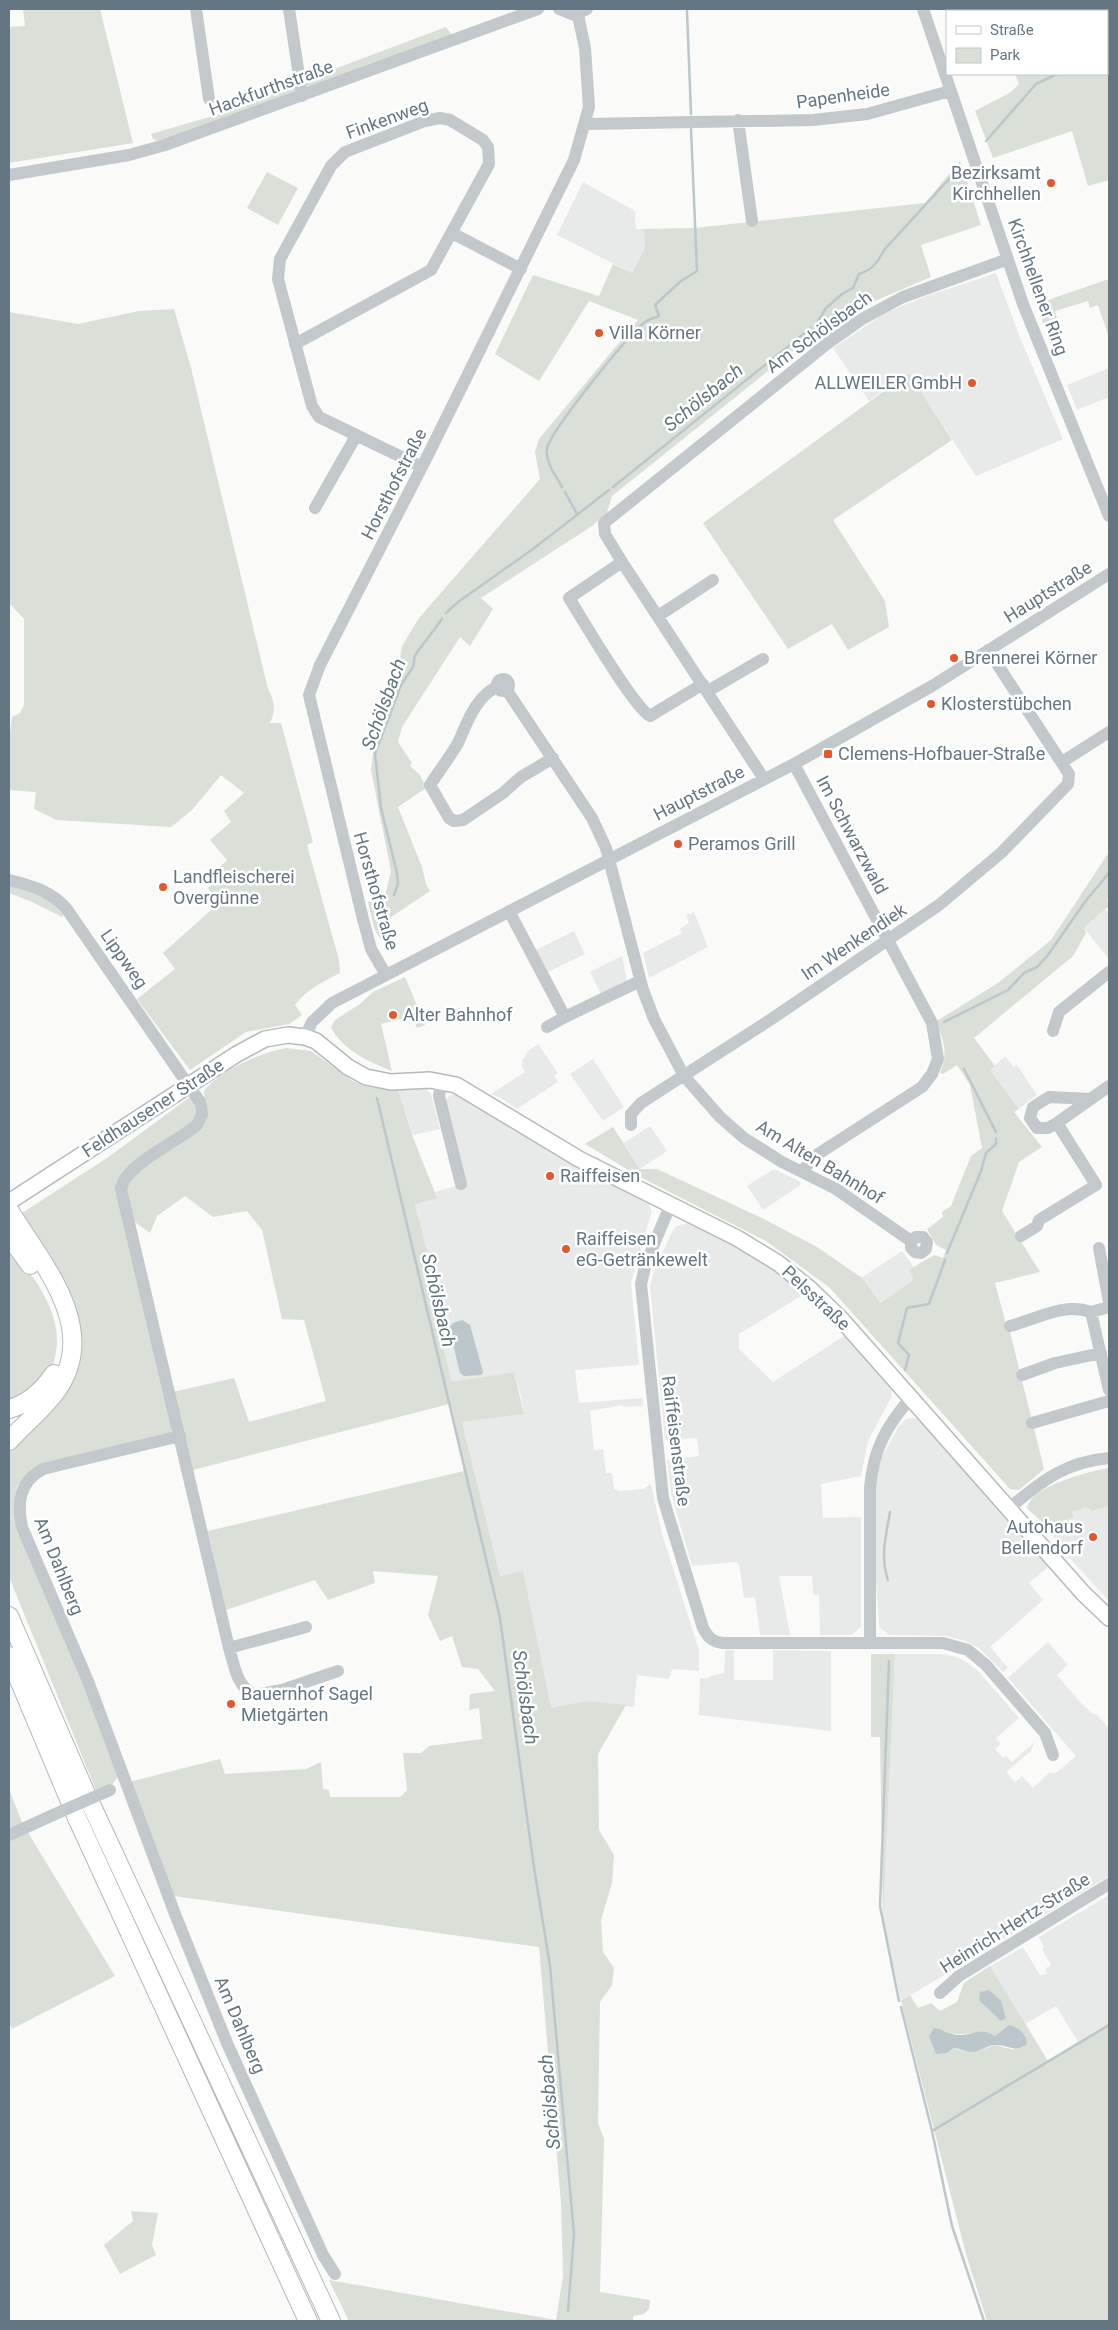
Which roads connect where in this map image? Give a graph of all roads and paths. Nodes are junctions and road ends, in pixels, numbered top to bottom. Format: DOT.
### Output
graph roads {
  1 [pos="196,9"];
  2 [pos="289,9"];
  3 [pos="538,9"];
  4 [pos="559,9"];
  5 [pos="923,9"];
  6 [pos="582,12"];
  7 [pos="950,91"];
  8 [pos="302,96"];
  9 [pos="209,99"];
  10 [pos="738,120"];
  11 [pos="586,124"];
  12 [pos="9,175"];
  13 [pos="752,221"];
  14 [pos="452,233"];
  15 [pos="1008,259"];
  16 [pos="521,269"];
  17 [pos="295,344"];
  18 [pos="356,436"];
  19 [pos="422,467"];
  20 [pos="315,508"];
  21 [pos="1109,516"];
  22 [pos="622,562"];
  23 [pos="1109,574"];
  24 [pos="712,580"];
  25 [pos="658,616"];
  26 [pos="988,650"];
  27 [pos="763,659"];
  28 [pos="705,687"];
  29 [pos="1109,732"];
  30 [pos="552,758"];
  31 [pos="1062,762"];
  32 [pos="794,764"];
  33 [pos="764,779"];
  34 [pos="610,858"];
  35 [pos="9,880"];
  36 [pos="510,911"];
  37 [pos="888,940"];
  38 [pos="1109,972"];
  39 [pos="386,975"];
  40 [pos="640,982"];
  41 [pos="565,1017"];
  42 [pos="547,1027"];
  43 [pos="1052,1032"];
  44 [pos="305,1037"];
  45 [pos="684,1076"];
  46 [pos="441,1082"];
  47 [pos="189,1084"];
  48 [pos="1109,1086"];
  49 [pos="1091,1099"];
  50 [pos="1057,1123"];
  51 [pos="631,1125"];
  52 [pos="802,1171"];
  53 [pos="461,1184"];
  54 [pos="9,1202"];
  55 [pos="670,1206"];
  56 [pos="9,1210"];
  57 [pos="1021,1236"];
  58 [pos="911,1241"];
  59 [pos="12,1242"];
  60 [pos="1099,1248"];
  61 [pos="1109,1302"];
  62 [pos="1109,1307"];
  63 [pos="1092,1312"];
  64 [pos="1010,1326"];
  65 [pos="1101,1353"];
  66 [pos="1022,1374"];
  67 [pos="1109,1390"];
  68 [pos="910,1399"];
  69 [pos="1109,1401"];
  70 [pos="9,1409"];
  71 [pos="1032,1423"];
  72 [pos="180,1436"];
  73 [pos="9,1441"];
  74 [pos="1109,1458"];
  75 [pos="1008,1509"];
  76 [pos="9,1616"];
  77 [pos="1109,1618"];
  78 [pos="306,1627"];
  79 [pos="870,1642"];
  80 [pos="229,1648"];
  81 [pos="9,1656"];
  82 [pos="338,1671"];
  83 [pos="1053,1755"];
  84 [pos="126,1784"];
  85 [pos="12,1834"];
  86 [pos="1109,1884"];
  87 [pos="940,1993"];
  88 [pos="335,2274"];
  89 [pos="308,2321"];
  90 [pos="331,2321"];
  1 -- 9 [label="street"];
  2 -- 8 [label="street"];
  3 -- 8 [label="street, Hackfurthstraße"];
  4 -- 6 [label="street"];
  5 -- 7 [label="street, Kirchhellener Ring"];
  6 -- 11 [label="street, Horsthofstraße"];
  7 -- 10 [label="street, Papenheide"];
  7 -- 15 [label="street, Kirchhellener Ring"];
  8 -- 12 [label="street, Hackfurthstraße"];
  10 -- 11 [label="street, Papenheide"];
  10 -- 13 [label="street"];
  11 -- 16 [label="street, Horsthofstraße"];
  14 -- 16 [label="street"];
  14 -- 17 [label="street, Finkenweg"];
  14 -- 17 [label="street, Finkenweg"];
  15 -- 21 [label="street, Kirchhellener Ring"];
  15 -- 22 [label="street, Am Schölsbach"];
  16 -- 19 [label="street, Horsthofstraße"];
  17 -- 18 [label="street, Finkenweg"];
  18 -- 19 [label="street, Finkenweg"];
  18 -- 20 [label="street"];
  19 -- 39 [label="street, Horsthofstraße"];
  22 -- 25 [label="street"];
  22 -- 28 [label="street"];
  23 -- 26 [label="street, Hauptstraße"];
  24 -- 25 [label="street"];
  25 -- 28 [label="street"];
  26 -- 31 [label="street, Im Wenkendiek"];
  26 -- 32 [label="street, Hauptstraße"];
  27 -- 28 [label="street"];
  28 -- 33 [label="street"];
  29 -- 31 [label="street"];
  30 -- 30 [label="street, Am Alten Bahnhof"];
  30 -- 34 [label="street, Am Alten Bahnhof"];
  31 -- 37 [label="street, Im Wenkendiek"];
  32 -- 33 [label="street, Hauptstraße"];
  32 -- 37 [label="street, Im Schwarzwald"];
  33 -- 34 [label="street, Hauptstraße"];
  34 -- 36 [label="street, Hauptstraße"];
  34 -- 40 [label="street, Am Alten Bahnhof"];
  35 -- 47 [label="street, Lippweg"];
  36 -- 39 [label="street, Hauptstraße"];
  36 -- 41 [label="street"];
  37 -- 45 [label="street, Im Wenkendiek"];
  37 -- 52 [label="street, Im Schwarzwald"];
  38 -- 43 [label="street"];
  39 -- 44 [label="street, Hauptstraße"];
  40 -- 41 [label="street"];
  40 -- 45 [label="street, Am Alten Bahnhof"];
  41 -- 42 [label="street"];
  44 -- 46 [label="main road, Pelsstraße"];
  44 -- 47 [label="main road, Feldhausener Straße"];
  45 -- 51 [label="street, Im Wenkendiek"];
  45 -- 52 [label="street, Am Alten Bahnhof"];
  46 -- 53 [label="street"];
  46 -- 55 [label="main road, Pelsstraße"];
  47 -- 54 [label="main road, Feldhausener Straße"];
  47 -- 72 [label="street"];
  48 -- 49 [label="street"];
  49 -- 50 [label="street"];
  49 -- 50 [label="street"];
  50 -- 57 [label="street"];
  52 -- 58 [label="street, Am Alten Bahnhof"];
  55 -- 68 [label="main road, Pelsstraße"];
  55 -- 79 [label="street, Raiffeisenstraße"];
  56 -- 73 [label="highway"];
  59 -- 70 [label="highway"];
  60 -- 61 [label="street"];
  62 -- 63 [label="street"];
  63 -- 64 [label="street"];
  63 -- 65 [label="street"];
  65 -- 66 [label="street"];
  65 -- 67 [label="street"];
  68 -- 75 [label="main road, Pelsstraße"];
  68 -- 79 [label="street"];
  69 -- 71 [label="street"];
  72 -- 80 [label="street"];
  72 -- 84 [label="street, Am Dahlberg"];
  74 -- 75 [label="street"];
  75 -- 77 [label="main road, Pelsstraße"];
  76 -- 90 [label="highway"];
  78 -- 80 [label="street"];
  79 -- 83 [label="street, Raiffeisenstraße"];
  80 -- 82 [label="street"];
  81 -- 89 [label="highway"];
  84 -- 85 [label="street, bridge"];
  84 -- 88 [label="street, Am Dahlberg"];
  86 -- 87 [label="street, Heinrich-Hertz-Straße"];
}
